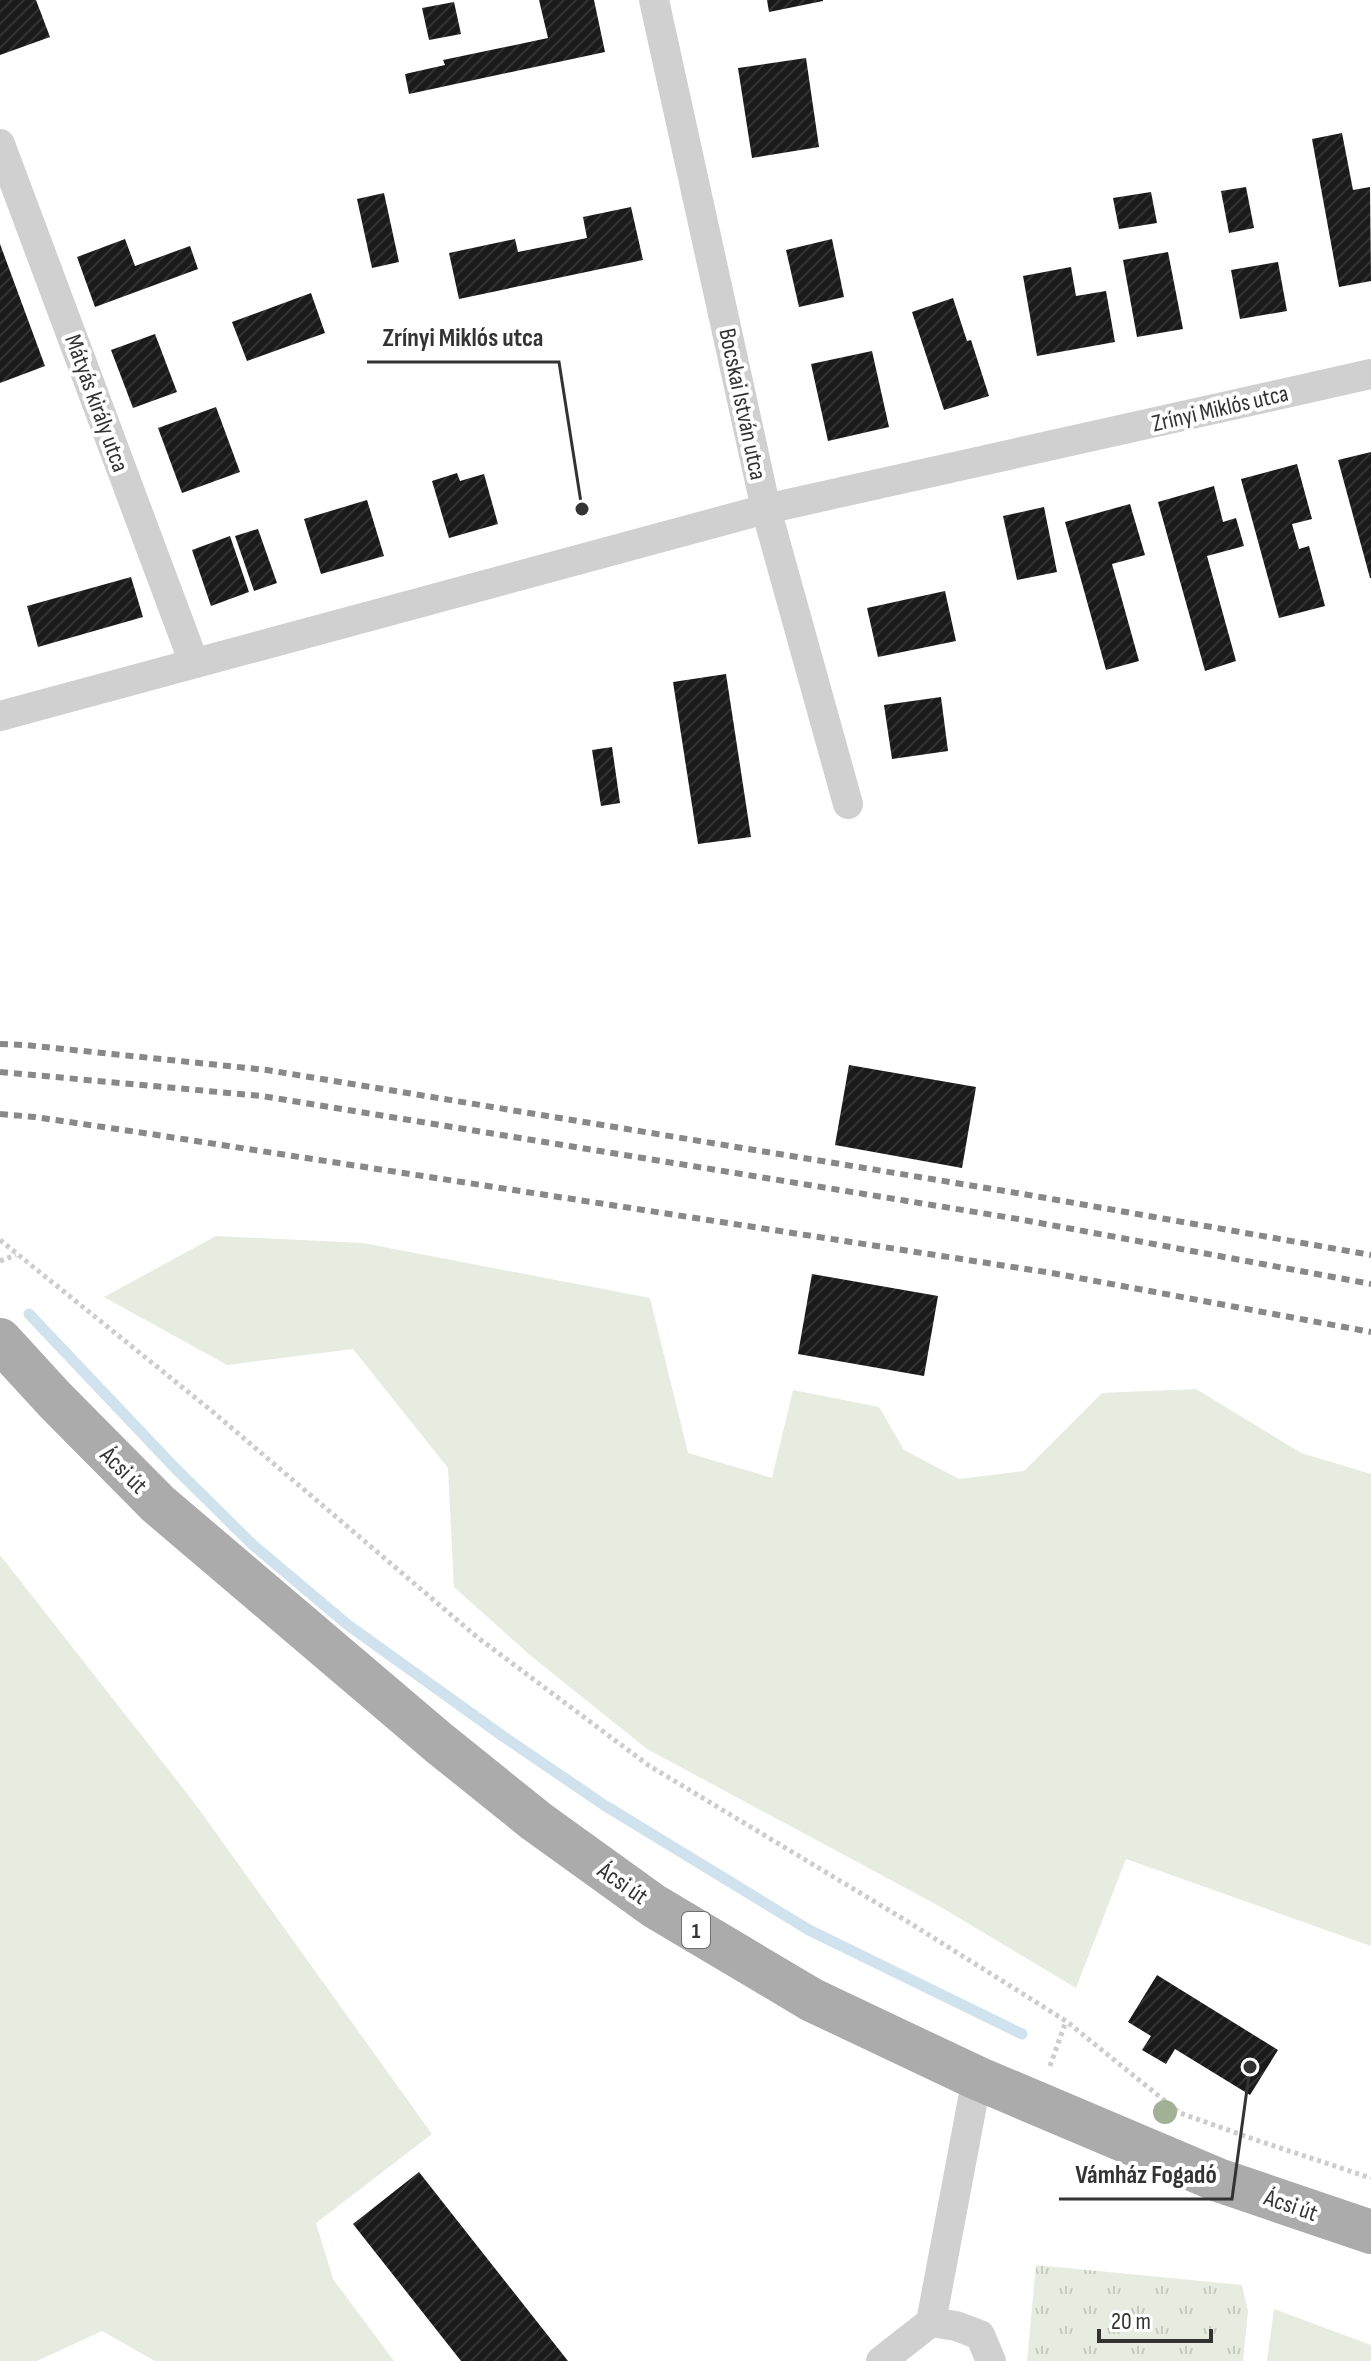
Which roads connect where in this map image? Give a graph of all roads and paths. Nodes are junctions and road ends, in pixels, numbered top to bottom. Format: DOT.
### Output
graph roads {
  1 [pos="654,0"];
  2 [pos="0,144"];
  3 [pos="1371,374"];
  4 [pos="766,509"];
  5 [pos="194,663"];
  6 [pos="0,716"];
  7 [pos="848,804"];
  8 [pos="0,1240"];
  9 [pos="16,1255"];
  10 [pos="0,1261"];
  11 [pos="0,1340"];
  12 [pos="977,2078"];
  13 [pos="1371,2178"];
  14 [pos="1371,2232"];
  15 [pos="931,2322"];
  16 [pos="881,2361"];
  17 [pos="991,2361"];
  1 -- 4 [label="street, Bocskai István utca"];
  2 -- 5 [label="street, Mátyás király utca"];
  3 -- 4 [label="street, Zrínyi Miklós utca"];
  4 -- 5 [label="street, Zrínyi Miklós utca"];
  4 -- 7 [label="street, Bocskai István utca"];
  5 -- 6 [label="street, Zrínyi Miklós utca"];
  8 -- 9 [label="path"];
  9 -- 10 [label="path"];
  9 -- 13 [label="path"];
  11 -- 12 [label="main road, Ácsi út / 1"];
  12 -- 14 [label="main road, Ácsi út / 1"];
  12 -- 15 [label="street"];
  15 -- 16 [label="street"];
  15 -- 17 [label="street"];
}
